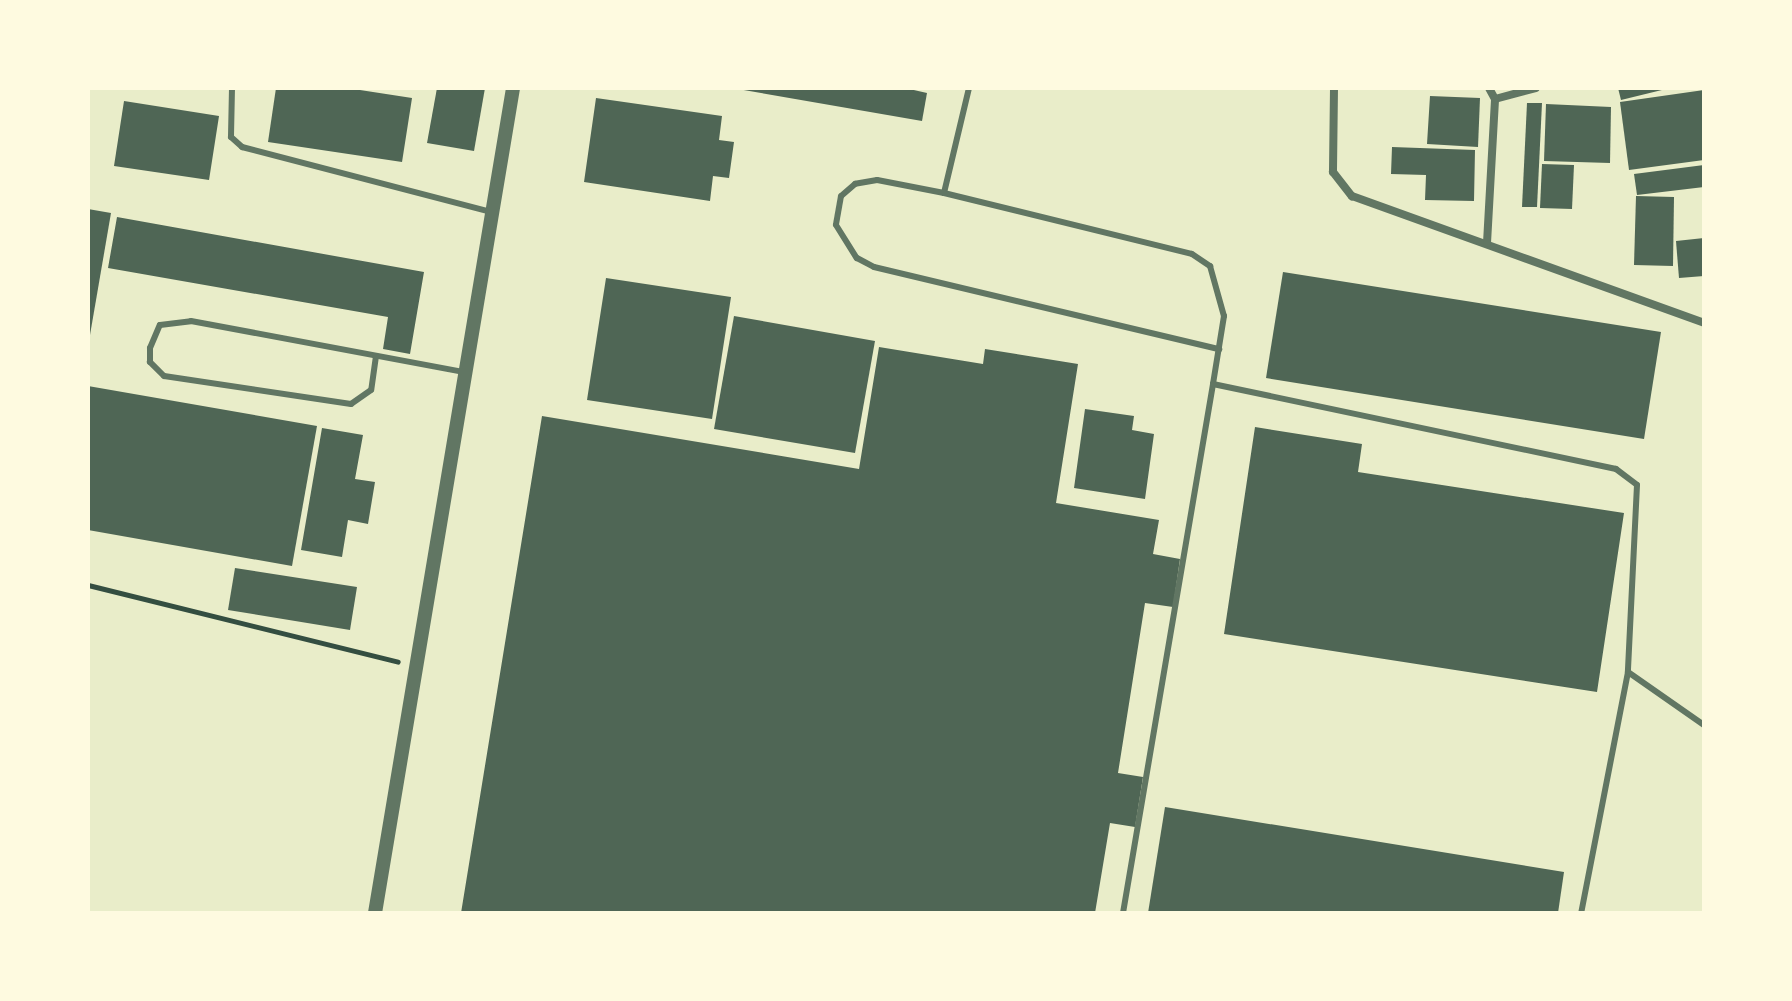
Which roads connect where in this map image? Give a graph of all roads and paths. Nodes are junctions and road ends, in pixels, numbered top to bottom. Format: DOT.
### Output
graph roads {
  1 [pos="232,88"];
  2 [pos="513,88"];
  3 [pos="969,88"];
  4 [pos="1334,88"];
  5 [pos="1489,88"];
  6 [pos="1536,88"];
  7 [pos="1495,99"];
  8 [pos="944,193"];
  9 [pos="492,212"];
  10 [pos="1487,243"];
  11 [pos="1704,323"];
  12 [pos="1219,349"];
  13 [pos="376,356"];
  14 [pos="465,372"];
  15 [pos="1213,384"];
  16 [pos="88,585"];
  17 [pos="414,666"];
  18 [pos="1628,672"];
  19 [pos="1704,725"];
  20 [pos="375,913"];
  21 [pos="1123,913"];
  22 [pos="1581,913"];
  1 -- 9 [label="lane"];
  2 -- 9 [label="street"];
  3 -- 8 [label="lane"];
  4 -- 10 [label="street"];
  5 -- 7 [label="street"];
  6 -- 7 [label="street"];
  7 -- 10 [label="street"];
  8 -- 12 [label="lane"];
  8 -- 12 [label="lane"];
  9 -- 14 [label="street"];
  10 -- 11 [label="street"];
  12 -- 15 [label="lane"];
  13 -- 13 [label="lane"];
  13 -- 14 [label="lane"];
  14 -- 17 [label="street"];
  15 -- 18 [label="lane"];
  15 -- 21 [label="lane"];
  16 -- 17 [label="path"];
  17 -- 20 [label="street"];
  18 -- 19 [label="lane"];
  18 -- 22 [label="lane"];
}
